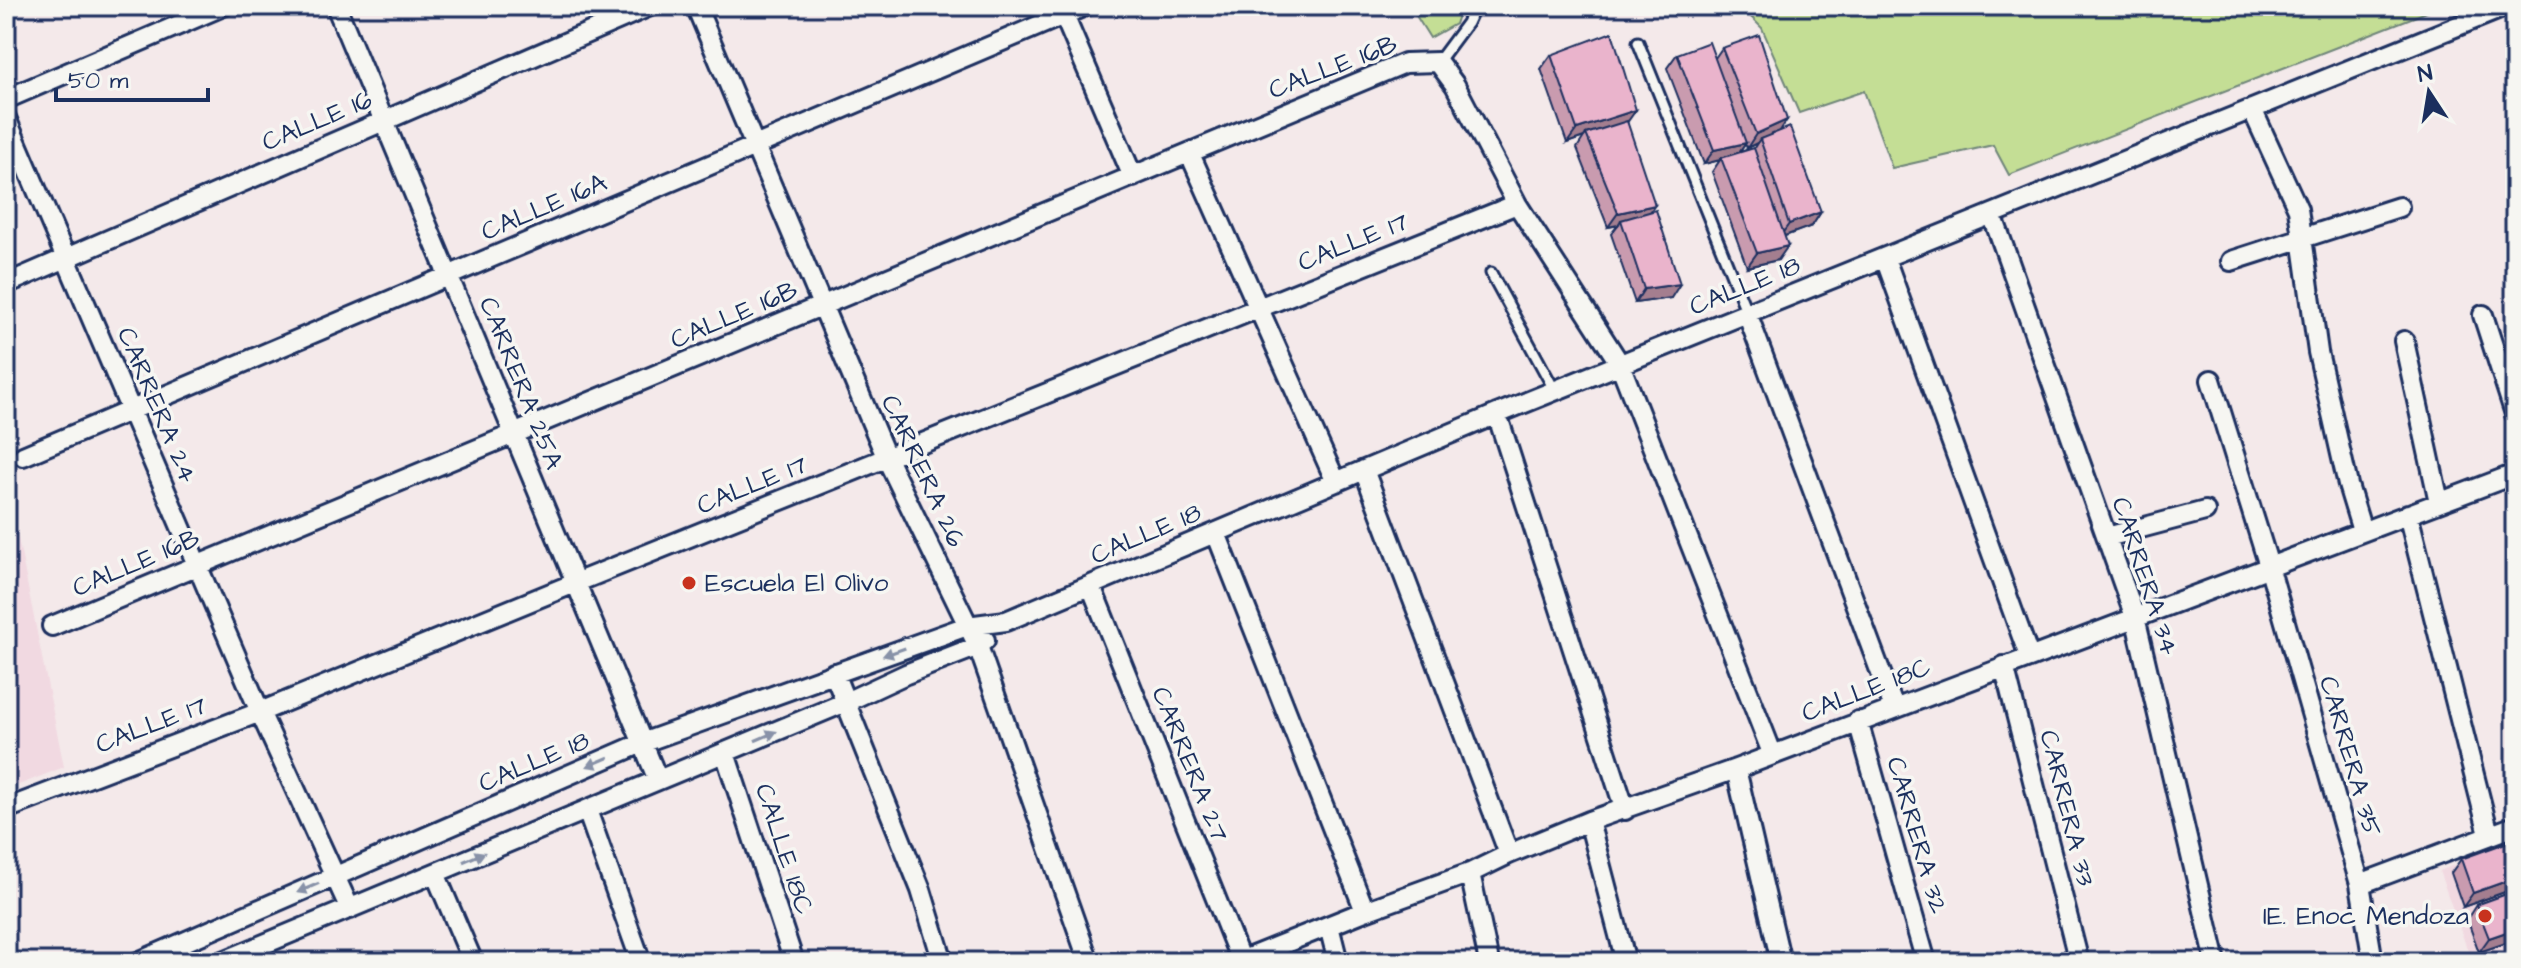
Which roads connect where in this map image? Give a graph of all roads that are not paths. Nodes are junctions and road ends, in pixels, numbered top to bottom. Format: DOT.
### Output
graph roads {
  1 [pos="223,6"];
  2 [pos="336,6"];
  3 [pos="650,6"];
  4 [pos="696,6"];
  5 [pos="1085,6"];
  6 [pos="1475,6"];
  7 [pos="2507,6"];
  8 [pos="1062,10"];
  9 [pos="1638,42"];
  10 [pos="1438,62"];
  11 [pos="6,99"];
  12 [pos="2252,109"];
  13 [pos="6,118"];
  14 [pos="384,120"];
  15 [pos="756,148"];
  16 [pos="1190,154"];
  17 [pos="1133,177"];
  18 [pos="1517,204"];
  19 [pos="2399,207"];
  20 [pos="1992,214"];
  21 [pos="2302,238"];
  22 [pos="66,258"];
  23 [pos="1885,258"];
  24 [pos="2231,261"];
  25 [pos="1491,273"];
  26 [pos="448,275"];
  27 [pos="6,284"];
  28 [pos="822,306"];
  29 [pos="1259,309"];
  30 [pos="1747,313"];
  31 [pos="2483,315"];
  32 [pos="2404,341"];
  33 [pos="1620,364"];
  34 [pos="2211,380"];
  35 [pos="1555,391"];
  36 [pos="131,409"];
  37 [pos="1497,414"];
  38 [pos="2515,414"];
  39 [pos="514,434"];
  40 [pos="23,456"];
  41 [pos="887,459"];
  42 [pos="1364,470"];
  43 [pos="2515,474"];
  44 [pos="1336,482"];
  45 [pos="2439,502"];
  46 [pos="2205,511"];
  47 [pos="2408,514"];
  48 [pos="2362,531"];
  49 [pos="1216,533"];
  50 [pos="2107,537"];
  51 [pos="197,566"];
  52 [pos="2269,566"];
  53 [pos="575,583"];
  54 [pos="1091,586"];
  55 [pos="2135,617"];
  56 [pos="1006,621"];
  57 [pos="52,626"];
  58 [pos="967,626"];
  59 [pos="978,646"];
  60 [pos="2029,656"];
  61 [pos="2004,666"];
  62 [pos="834,673"];
  63 [pos="846,702"];
  64 [pos="1894,708"];
  65 [pos="260,712"];
  66 [pos="1858,721"];
  67 [pos="642,743"];
  68 [pos="725,753"];
  69 [pos="1772,753"];
  70 [pos="1736,769"];
  71 [pos="658,780"];
  72 [pos="6,809"];
  73 [pos="587,810"];
  74 [pos="1625,810"];
  75 [pos="1589,821"];
  76 [pos="2515,826"];
  77 [pos="2489,834"];
  78 [pos="1509,854"];
  79 [pos="435,873"];
  80 [pos="1470,873"];
  81 [pos="336,876"];
  82 [pos="2360,884"];
  83 [pos="350,909"];
  84 [pos="1365,911"];
  85 [pos="1329,926"];
  86 [pos="1239,961"];
  87 [pos="2366,961"];
  88 [pos="139,962"];
  89 [pos="221,962"];
  90 [pos="473,962"];
  91 [pos="641,962"];
  92 [pos="794,962"];
  93 [pos="943,962"];
  94 [pos="1089,962"];
  95 [pos="1338,962"];
  96 [pos="1489,962"];
  97 [pos="1626,962"];
  98 [pos="1781,962"];
  99 [pos="1926,962"];
  100 [pos="2079,962"];
  101 [pos="2216,962"];
  1 -- 11 [label="street"];
  2 -- 14 [label="street, CARRERA 25A"];
  3 -- 14 [label="street, CALLE 16"];
  4 -- 15 [label="street, CARRERA 26"];
  5 -- 8 [label="street, CALLE 16A"];
  6 -- 10 [label="lane"];
  7 -- 12 [label="street, CALLE 18"];
  8 -- 15 [label="street, CALLE 16A"];
  8 -- 17 [label="street"];
  9 -- 30 [label="lane"];
  10 -- 16 [label="street, CALLE 16B"];
  10 -- 18 [label="street"];
  12 -- 20 [label="street, CALLE 18"];
  12 -- 21 [label="street"];
  13 -- 22 [label="street, CARRERA 24"];
  14 -- 22 [label="street, CALLE 16"];
  14 -- 26 [label="street, CARRERA 25A"];
  15 -- 26 [label="street, CALLE 16A"];
  15 -- 28 [label="street, CARRERA 26"];
  16 -- 17 [label="street, CALLE 16B"];
  16 -- 29 [label="street"];
  17 -- 28 [label="street, CALLE 16B"];
  18 -- 29 [label="street, CALLE 17"];
  18 -- 33 [label="street"];
  19 -- 21 [label="street"];
  20 -- 23 [label="street, CALLE 18"];
  20 -- 50 [label="street, CARRERA 34"];
  21 -- 24 [label="street"];
  21 -- 48 [label="street"];
  22 -- 27 [label="street, CALLE 16"];
  22 -- 36 [label="street, CARRERA 24"];
  23 -- 30 [label="street, CALLE 18"];
  23 -- 60 [label="street"];
  25 -- 35 [label="lane"];
  26 -- 36 [label="street, CALLE 16A"];
  26 -- 39 [label="street, CARRERA 25A"];
  28 -- 39 [label="street, CALLE 16B"];
  28 -- 41 [label="street, CARRERA 26"];
  29 -- 41 [label="street, CALLE 17"];
  29 -- 44 [label="street"];
  30 -- 33 [label="street, CALLE 18"];
  30 -- 64 [label="street"];
  31 -- 38 [label="street"];
  32 -- 45 [label="street"];
  33 -- 35 [label="street, CALLE 18"];
  33 -- 69 [label="street"];
  34 -- 52 [label="street, CARRERA 35"];
  35 -- 37 [label="street, CALLE 18"];
  36 -- 40 [label="street, CALLE 16A"];
  36 -- 51 [label="street, CARRERA 24"];
  37 -- 42 [label="street, CALLE 18"];
  37 -- 74 [label="street"];
  39 -- 51 [label="street, CALLE 16B"];
  39 -- 53 [label="street, CARRERA 25A"];
  41 -- 53 [label="street, CALLE 17"];
  41 -- 58 [label="street, CARRERA 26"];
  42 -- 44 [label="street, CALLE 18"];
  42 -- 78 [label="street"];
  43 -- 45 [label="street, CALLE 18C"];
  44 -- 49 [label="street, CALLE 18"];
  45 -- 47 [label="street, CALLE 18C"];
  46 -- 50 [label="street"];
  47 -- 48 [label="street, CALLE 18C"];
  47 -- 77 [label="street"];
  48 -- 52 [label="street, CALLE 18C"];
  49 -- 54 [label="street, CALLE 18"];
  49 -- 84 [label="street"];
  50 -- 55 [label="street, CARRERA 34"];
  51 -- 57 [label="street, CALLE 16B"];
  51 -- 65 [label="street, CARRERA 24"];
  52 -- 55 [label="street, CALLE 18C"];
  52 -- 82 [label="street, CARRERA 35"];
  53 -- 65 [label="street, CALLE 17"];
  53 -- 67 [label="street, CARRERA 25A"];
  54 -- 56 [label="street, CALLE 18"];
  54 -- 86 [label="street, CARRERA 27"];
  55 -- 60 [label="street, CALLE 18C"];
  55 -- 101 [label="street, CARRERA 34"];
  56 -- 58 [label="street, CALLE 18"];
  56 -- 59 [label="street, CALLE 18"];
  58 -- 59 [label="street, CARRERA 26"];
  58 -- 62 [label="street, CALLE 18, one-way"];
  59 -- 63 [label="street, CALLE 18"];
  59 -- 94 [label="street, CARRERA 26"];
  60 -- 61 [label="street, CALLE 18C"];
  61 -- 64 [label="street, CALLE 18C"];
  61 -- 100 [label="street, CARRERA 33"];
  62 -- 63 [label="street"];
  62 -- 67 [label="street, CALLE 18"];
  68 -- 63 [label="street, CALLE 18, one-way"];
  63 -- 93 [label="street"];
  64 -- 66 [label="street, CALLE 18C"];
  65 -- 72 [label="street, CALLE 17"];
  65 -- 81 [label="street, CARRERA 24"];
  66 -- 69 [label="street, CALLE 18C"];
  66 -- 99 [label="street, CARRERA 32"];
  67 -- 71 [label="street, CARRERA 25A"];
  67 -- 81 [label="street, CALLE 18, one-way"];
  68 -- 71 [label="street, CALLE 18"];
  68 -- 92 [label="street, CALLE 18C"];
  69 -- 70 [label="street, CALLE 18C"];
  70 -- 74 [label="street, CALLE 18C"];
  70 -- 98 [label="street"];
  71 -- 73 [label="street, CALLE 18"];
  79 -- 73 [label="street, CALLE 18, one-way"];
  73 -- 91 [label="street"];
  74 -- 75 [label="street, CALLE 18C"];
  75 -- 78 [label="street, CALLE 18C"];
  75 -- 97 [label="street"];
  76 -- 77 [label="street"];
  77 -- 82 [label="street"];
  78 -- 80 [label="street, CALLE 18C"];
  79 -- 83 [label="street, CALLE 18"];
  79 -- 90 [label="street"];
  80 -- 84 [label="street, CALLE 18C"];
  80 -- 96 [label="street"];
  81 -- 83 [label="street, CARRERA 24"];
  81 -- 88 [label="street, CALLE 18, one-way"];
  82 -- 87 [label="street, CARRERA 35"];
  83 -- 89 [label="street, CALLE 18"];
  84 -- 85 [label="street, CALLE 18C"];
  85 -- 86 [label="street, CALLE 18C"];
  85 -- 95 [label="street"];
}
